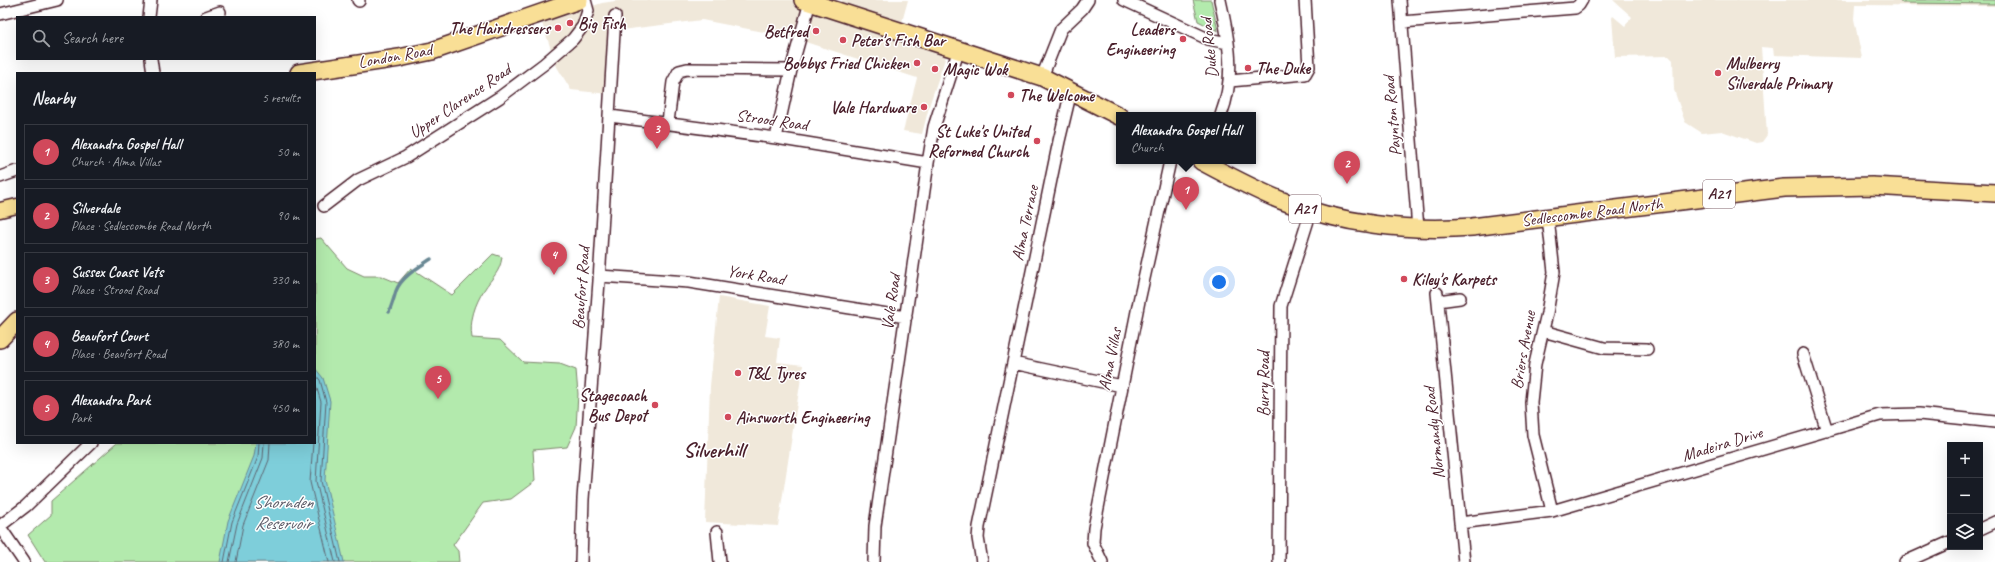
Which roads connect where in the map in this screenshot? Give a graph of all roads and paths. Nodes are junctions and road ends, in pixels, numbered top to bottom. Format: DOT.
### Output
graph roads {
  1 [pos="57,0"];
  2 [pos="151,0"];
  3 [pos="579,0"];
  4 [pos="585,0"];
  5 [pos="1088,0"];
  6 [pos="1124,0"];
  7 [pos="1220,0"];
  8 [pos="1305,0"];
  9 [pos="1400,0"];
  10 [pos="1582,0"];
  11 [pos="807,1"];
  12 [pos="220,12"];
  13 [pos="0,14"];
  14 [pos="149,16"];
  15 [pos="209,16"];
  16 [pos="616,16"];
  17 [pos="1402,22"];
  18 [pos="1228,43"];
  19 [pos="959,49"];
  20 [pos="151,60"];
  21 [pos="791,70"];
  22 [pos="153,72"];
  23 [pos="304,72"];
  24 [pos="1042,77"];
  25 [pos="1230,81"];
  26 [pos="1071,91"];
  27 [pos="1222,112"];
  28 [pos="1116,114"];
  29 [pos="610,116"];
  30 [pos="668,122"];
  31 [pos="776,138"];
  32 [pos="928,163"];
  33 [pos="1169,164"];
  34 [pos="1207,164"];
  35 [pos="16,171"];
  36 [pos="0,176"];
  37 [pos="1995,193"];
  38 [pos="16,206"];
  39 [pos="324,206"];
  40 [pos="0,210"];
  41 [pos="1311,211"];
  42 [pos="1548,218"];
  43 [pos="1418,229"];
  44 [pos="599,276"];
  45 [pos="1460,298"];
  46 [pos="906,317"];
  47 [pos="16,322"];
  48 [pos="1543,331"];
  49 [pos="0,339"];
  50 [pos="1647,349"];
  51 [pos="1803,354"];
  52 [pos="1013,363"];
  53 [pos="1122,386"];
  54 [pos="1995,422"];
  55 [pos="1827,431"];
  56 [pos="90,444"];
  57 [pos="1552,511"];
  58 [pos="1995,522"];
  59 [pos="1460,523"];
  60 [pos="0,526"];
  61 [pos="1983,528"];
  62 [pos="717,532"];
  63 [pos="1947,543"];
  64 [pos="24,562"];
  65 [pos="581,562"];
  66 [pos="720,562"];
  67 [pos="874,562"];
  68 [pos="982,562"];
  69 [pos="1102,562"];
  70 [pos="1280,562"];
  71 [pos="1464,562"];
  72 [pos="1905,562"];
  1 -- 13 [label="street"];
  2 -- 14 [label="street"];
  3 -- 23 [label="highway, London Road"];
  4 -- 39 [label="street, Upper Clarence Road"];
  5 -- 24 [label="street"];
  6 -- 18 [label="street"];
  7 -- 18 [label="street, Duke Road"];
  8 -- 25 [label="street"];
  9 -- 17 [label="street, Paynton Road"];
  10 -- 17 [label="street"];
  11 -- 19 [label="highway"];
  11 -- 21 [label="street"];
  12 -- 15 [label="street"];
  16 -- 29 [label="street, Beaufort Road"];
  17 -- 43 [label="street, Paynton Road"];
  18 -- 25 [label="street, Duke Road"];
  19 -- 24 [label="highway"];
  19 -- 32 [label="street, Vale Road"];
  20 -- 22 [label="street"];
  21 -- 30 [label="street"];
  21 -- 31 [label="street"];
  24 -- 26 [label="highway"];
  25 -- 27 [label="street, Duke Road"];
  26 -- 28 [label="highway"];
  26 -- 52 [label="street, Alma Terrace"];
  29 -- 30 [label="street, Strood Road"];
  29 -- 44 [label="street, Beaufort Road"];
  30 -- 31 [label="street, Strood Road"];
  31 -- 32 [label="street, Strood Road"];
  32 -- 46 [label="street, Vale Road"];
  33 -- 53 [label="street, Alma Villas"];
  34 -- 41 [label="highway, Sedlescombe Road North / A21"];
  35 -- 36 [label="street"];
  37 -- 42 [label="highway, Sedlescombe Road North / A21"];
  38 -- 40 [label="main road"];
  41 -- 43 [label="highway, Sedlescombe Road North / A21"];
  41 -- 70 [label="street, Burry Road"];
  42 -- 43 [label="highway, Sedlescombe Road North / A21"];
  42 -- 48 [label="street, Briers Avenue"];
  44 -- 46 [label="street, York Road"];
  44 -- 65 [label="street, Beaufort Road"];
  45 -- 59 [label="street, Normandy Road"];
  46 -- 67 [label="street, Vale Road"];
  47 -- 49 [label="highway"];
  48 -- 50 [label="street"];
  48 -- 57 [label="street, Briers Avenue"];
  51 -- 55 [label="street"];
  52 -- 53 [label="street"];
  52 -- 68 [label="street, Alma Terrace"];
  53 -- 69 [label="street, Alma Villas"];
  54 -- 55 [label="street, Madeira Drive"];
  55 -- 57 [label="street, Madeira Drive"];
  56 -- 60 [label="street"];
  57 -- 59 [label="street, Madeira Drive"];
  58 -- 61 [label="street"];
  59 -- 71 [label="street, Normandy Road"];
  60 -- 64 [label="street"];
  62 -- 66 [label="street"];
  63 -- 72 [label="street"];
}
